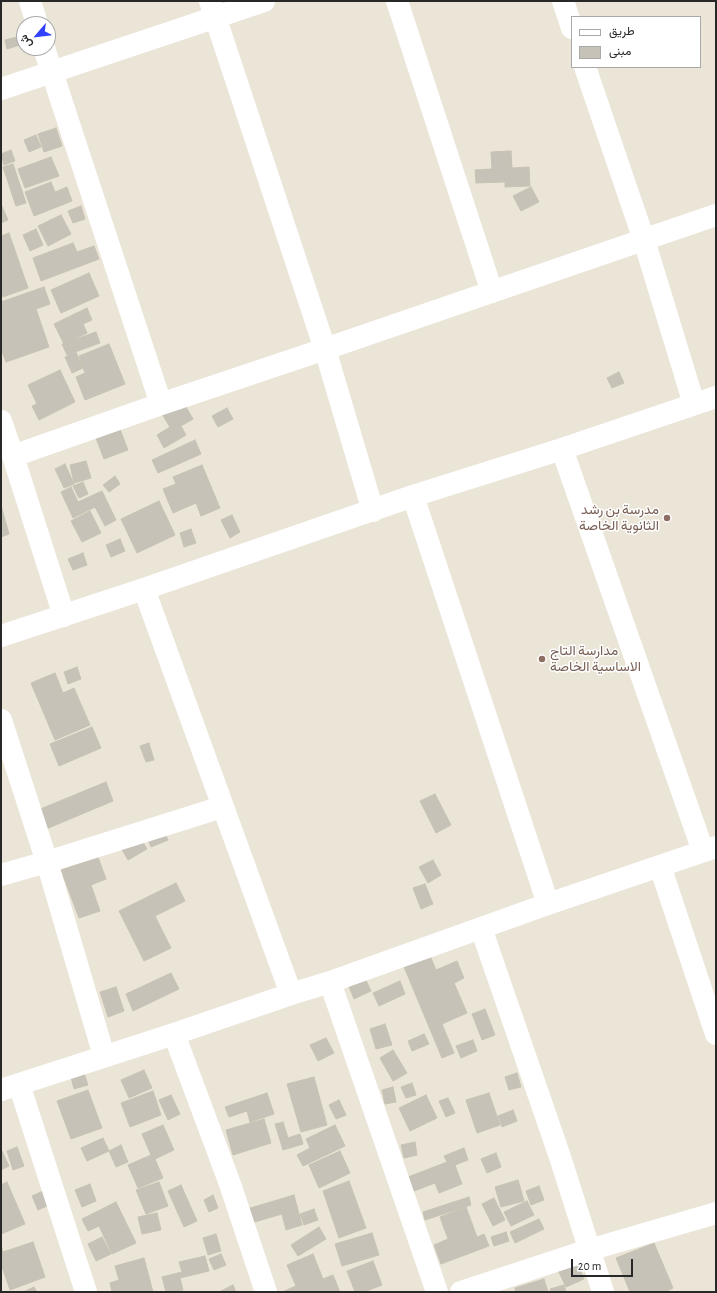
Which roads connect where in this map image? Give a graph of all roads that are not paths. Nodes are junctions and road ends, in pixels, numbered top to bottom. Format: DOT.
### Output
graph roads {
  1 [pos="30,1"];
  2 [pos="264,1"];
  3 [pos="397,1"];
  4 [pos="563,1"];
  5 [pos="212,9"];
  6 [pos="35,16"];
  7 [pos="571,25"];
  8 [pos="46,56"];
  9 [pos="585,68"];
  10 [pos="51,72"];
  11 [pos="1,89"];
  12 [pos="716,215"];
  13 [pos="644,240"];
  14 [pos="492,292"];
  15 [pos="325,350"];
  16 [pos="716,397"];
  17 [pos="161,404"];
  18 [pos="694,404"];
  19 [pos="1,421"];
  20 [pos="562,449"];
  21 [pos="13,456"];
  22 [pos="413,496"];
  23 [pos="373,511"];
  24 [pos="144,589"];
  25 [pos="64,616"];
  26 [pos="1,636"];
  27 [pos="1,720"];
  28 [pos="222,807"];
  29 [pos="710,849"];
  30 [pos="47,862"];
  31 [pos="660,866"];
  32 [pos="1,875"];
  33 [pos="548,904"];
  34 [pos="481,928"];
  35 [pos="330,982"];
  36 [pos="291,994"];
  37 [pos="174,1034"];
  38 [pos="716,1034"];
  39 [pos="104,1056"];
  40 [pos="10,1087"];
  41 [pos="716,1213"];
  42 [pos="589,1250"];
  43 [pos="86,1292"];
  44 [pos="266,1292"];
  45 [pos="436,1292"];
  46 [pos="460,1292"];
  47 [pos="603,1292"];
  1 -- 6 [label="street"];
  2 -- 5 [label="street"];
  3 -- 14 [label="street"];
  4 -- 7 [label="street"];
  5 -- 10 [label="street"];
  5 -- 15 [label="street"];
  8 -- 10 [label="street"];
  9 -- 13 [label="street"];
  10 -- 11 [label="street"];
  10 -- 17 [label="street"];
  12 -- 13 [label="street"];
  13 -- 14 [label="street"];
  13 -- 18 [label="street"];
  14 -- 15 [label="street"];
  15 -- 17 [label="street"];
  15 -- 23 [label="street"];
  16 -- 18 [label="street"];
  17 -- 21 [label="street"];
  18 -- 20 [label="street"];
  19 -- 21 [label="street"];
  20 -- 22 [label="street"];
  20 -- 29 [label="street"];
  21 -- 25 [label="street"];
  22 -- 23 [label="street"];
  22 -- 33 [label="street"];
  23 -- 24 [label="street"];
  24 -- 25 [label="street"];
  24 -- 28 [label="street"];
  25 -- 26 [label="street"];
  27 -- 30 [label="street"];
  28 -- 30 [label="street"];
  28 -- 36 [label="street"];
  29 -- 31 [label="street"];
  30 -- 32 [label="street"];
  30 -- 39 [label="street"];
  31 -- 33 [label="street"];
  31 -- 38 [label="street"];
  33 -- 34 [label="street"];
  34 -- 35 [label="street"];
  34 -- 42 [label="street"];
  35 -- 36 [label="street"];
  35 -- 45 [label="street"];
  36 -- 37 [label="street"];
  37 -- 39 [label="street"];
  37 -- 44 [label="street"];
  39 -- 40 [label="street"];
  40 -- 43 [label="street"];
  41 -- 42 [label="street"];
  42 -- 46 [label="street"];
  42 -- 47 [label="street"];
}
